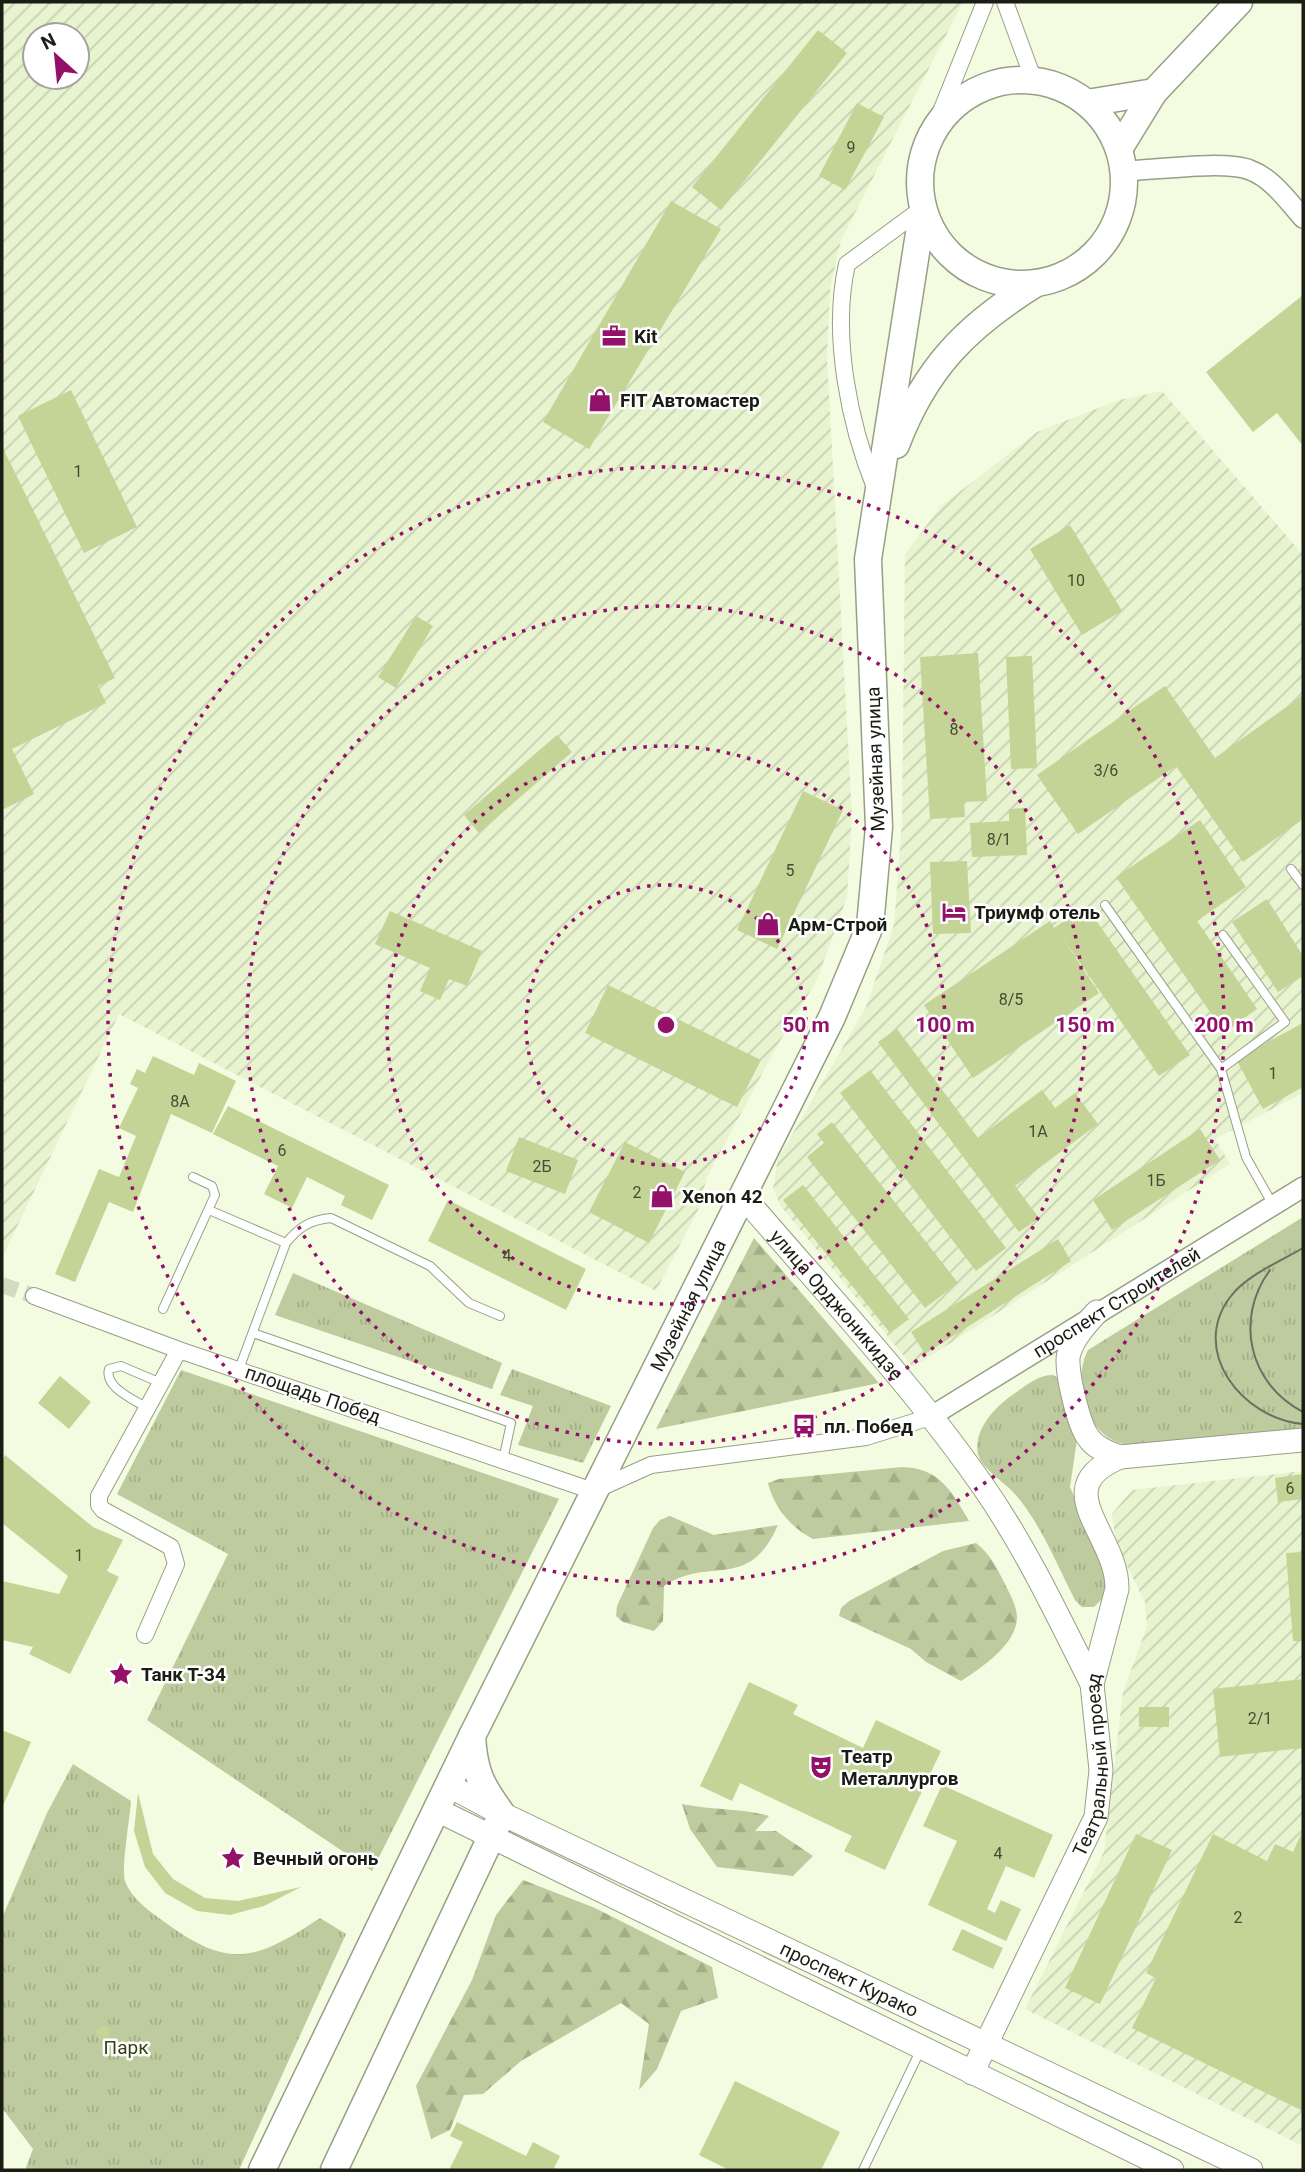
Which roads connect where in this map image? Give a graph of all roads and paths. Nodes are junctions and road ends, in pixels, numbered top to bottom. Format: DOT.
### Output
graph roads {
  1 [pos="985,2"];
  2 [pos="1005,2"];
  3 [pos="1239,2"];
  4 [pos="1034,81"];
  5 [pos="1154,92"];
  6 [pos="1087,103"];
  7 [pos="932,134"];
  8 [pos="1121,160"];
  9 [pos="923,208"];
  10 [pos="1303,218"];
  11 [pos="1035,284"];
  12 [pos="880,494"];
  13 [pos="1291,869"];
  14 [pos="1303,886"];
  15 [pos="1105,905"];
  16 [pos="1223,935"];
  17 [pos="1221,1069"];
  18 [pos="193,1177"];
  19 [pos="1303,1187"];
  20 [pos="742,1195"];
  21 [pos="1273,1205"];
  22 [pos="209,1210"];
  23 [pos="286,1243"];
  24 [pos="34,1296"];
  25 [pos="163,1309"];
  26 [pos="1097,1312"];
  27 [pos="500,1316"];
  28 [pos="253,1333"];
  29 [pos="180,1350"];
  30 [pos="239,1368"];
  31 [pos="161,1383"];
  32 [pos="146,1408"];
  33 [pos="930,1417"];
  34 [pos="1303,1440"];
  35 [pos="1120,1457"];
  36 [pos="503,1460"];
  37 [pos="593,1491"];
  38 [pos="145,1635"];
  39 [pos="1092,1684"];
  40 [pos="472,1736"];
  41 [pos="449,1786"];
  42 [pos="437,1810"];
  43 [pos="496,1825"];
  44 [pos="986,2043"];
  45 [pos="921,2049"];
  46 [pos="972,2073"];
  47 [pos="262,2170"];
  48 [pos="334,2170"];
  49 [pos="863,2170"];
  50 [pos="1172,2170"];
  51 [pos="1251,2170"];
  1 -- 7 [label="street"];
  2 -- 4 [label="street"];
  3 -- 5 [label="main road"];
  4 -- 6 [label="main road"];
  4 -- 7 [label="main road"];
  5 -- 6 [label="main road"];
  5 -- 8 [label="main road"];
  6 -- 8 [label="main road"];
  7 -- 9 [label="main road"];
  8 -- 10 [label="street"];
  8 -- 11 [label="main road"];
  9 -- 11 [label="main road"];
  9 -- 12 [label="main road"];
  9 -- 12 [label="street"];
  11 -- 12 [label="main road"];
  12 -- 20 [label="main road, Музейная улица"];
  13 -- 14 [label="lane"];
  15 -- 17 [label="lane"];
  16 -- 17 [label="lane"];
  17 -- 21 [label="lane"];
  18 -- 22 [label="lane"];
  19 -- 21 [label="street, проспект Строителей"];
  20 -- 33 [label="main road, улица Орджоникидзе"];
  20 -- 37 [label="main road, Музейная улица"];
  21 -- 26 [label="street, проспект Строителей"];
  22 -- 23 [label="lane"];
  22 -- 25 [label="lane"];
  23 -- 27 [label="lane"];
  23 -- 28 [label="lane"];
  24 -- 29 [label="street, площадь Побед"];
  26 -- 33 [label="street, проспект Строителей"];
  26 -- 35 [label="main road"];
  28 -- 30 [label="lane"];
  28 -- 36 [label="lane"];
  29 -- 30 [label="street, площадь Побед"];
  29 -- 31 [label="street"];
  30 -- 36 [label="street, площадь Побед"];
  31 -- 32 [label="street"];
  31 -- 32 [label="lane"];
  32 -- 38 [label="street"];
  33 -- 37 [label="street"];
  33 -- 39 [label="main road, улица Орджоникидзе"];
  34 -- 35 [label="main road"];
  35 -- 39 [label="main road, Театральный проезд"];
  36 -- 37 [label="street, площадь Побед"];
  37 -- 40 [label="main road, Музейная улица"];
  39 -- 44 [label="main road, Театральный проезд"];
  40 -- 41 [label="main road, Музейная улица"];
  40 -- 43 [label="main road"];
  41 -- 42 [label="main road, Музейная улица"];
  41 -- 43 [label="main road, проспект Курако"];
  42 -- 43 [label="main road, проспект Курако"];
  42 -- 47 [label="main road, Музейная улица"];
  43 -- 44 [label="main road, проспект Курако"];
  43 -- 45 [label="main road, проспект Курако"];
  43 -- 48 [label="main road"];
  44 -- 46 [label="main road, Театральный проезд"];
  44 -- 51 [label="main road, проспект Курако"];
  45 -- 46 [label="main road, проспект Курако"];
  45 -- 49 [label="lane"];
  46 -- 50 [label="main road, проспект Курако"];
}
